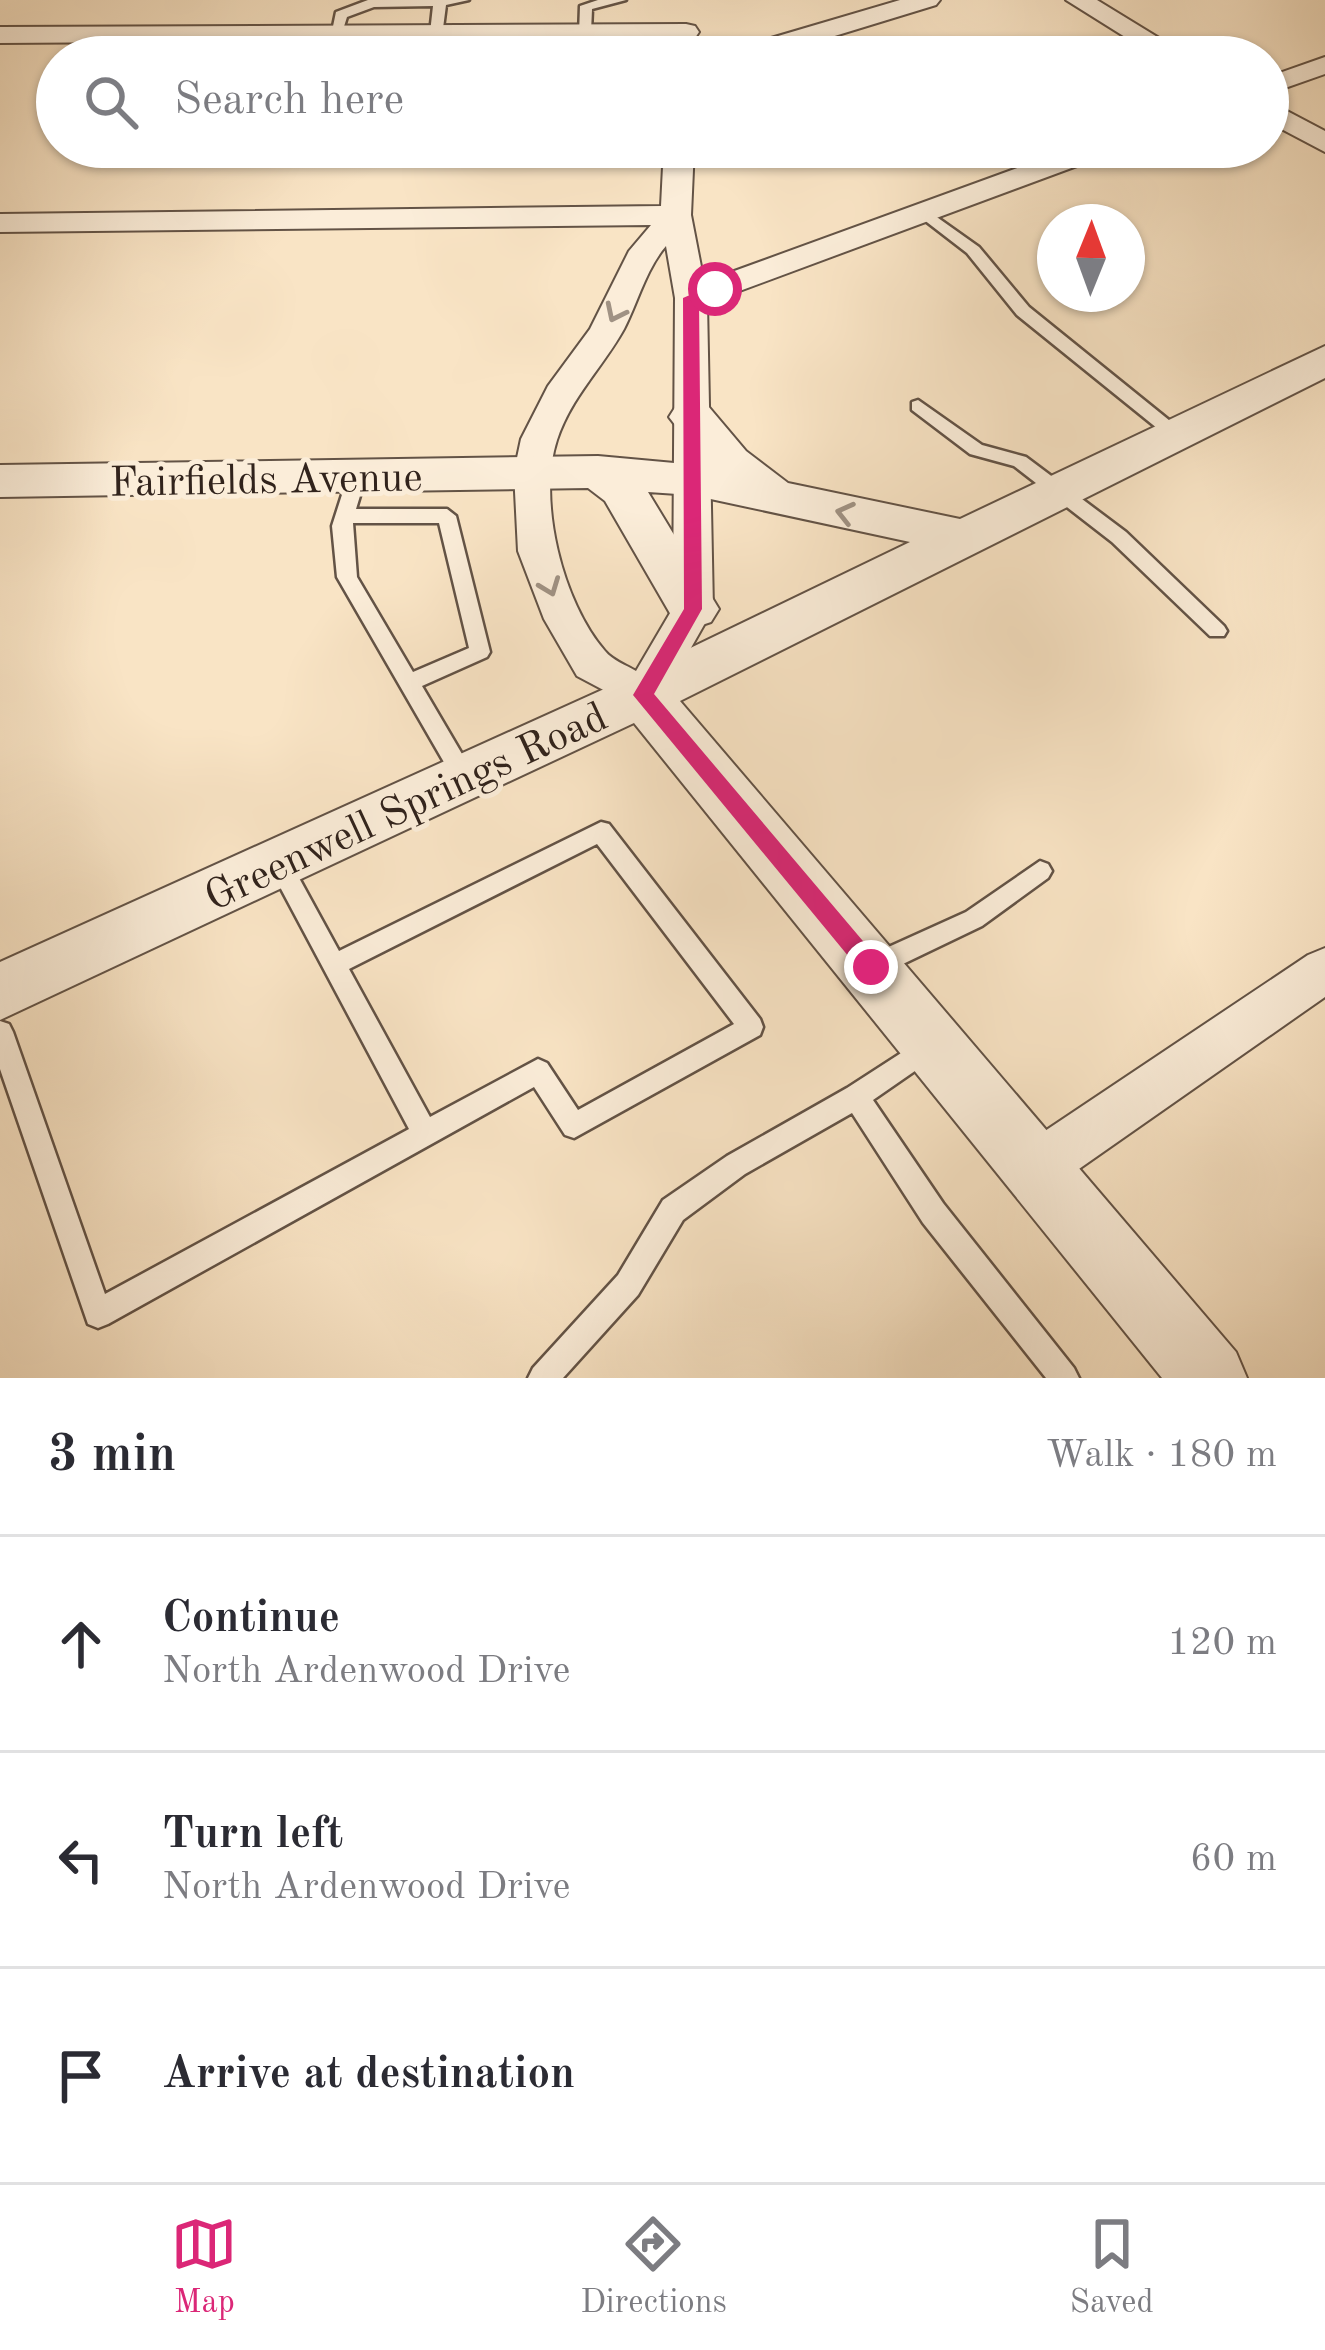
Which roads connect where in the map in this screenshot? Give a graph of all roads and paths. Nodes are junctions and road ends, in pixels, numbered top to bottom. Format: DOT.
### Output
graph roads {
  1 [pos="463,0"];
  2 [pos="620,0"];
  3 [pos="688,0"];
  4 [pos="927,0"];
  5 [pos="1079,0"];
  6 [pos="440,2"];
  7 [pos="582,13"];
  8 [pos="336,33"];
  9 [pos="437,33"];
  10 [pos="0,34"];
  11 [pos="658,36"];
  12 [pos="686,36"];
  13 [pos="807,36"];
  14 [pos="1140,36"];
  15 [pos="1325,65"];
  16 [pos="1289,78"];
  17 [pos="1289,122"];
  18 [pos="1325,143"];
  19 [pos="678,168"];
  20 [pos="1044,168"];
  21 [pos="924,212"];
  22 [pos="676,214"];
  23 [pos="0,223"];
  24 [pos="691,298"];
  25 [pos="1325,360"];
  26 [pos="918,406"];
  27 [pos="692,417"];
  28 [pos="1174,434"];
  29 [pos="532,472"];
  30 [pos="598,472"];
  31 [pos="692,479"];
  32 [pos="0,482"];
  33 [pos="1057,490"];
  34 [pos="772,495"];
  35 [pos="351,496"];
  36 [pos="960,536"];
  37 [pos="693,609"];
  38 [pos="1216,631"];
  39 [pos="409,683"];
  40 [pos="643,695"];
  41 [pos="464,777"];
  42 [pos="278,863"];
  43 [pos="1040,871"];
  44 [pos="334,965"];
  45 [pos="871,967"];
  46 [pos="1325,970"];
  47 [pos="0,992"];
  48 [pos="0,1032"];
  49 [pos="934,1043"];
  50 [pos="856,1097"];
  51 [pos="426,1135"];
  52 [pos="1037,1167"];
  53 [pos="543,1378"];
  54 [pos="1064,1378"];
  55 [pos="1210,1378"];
  1 -- 6 [label="lane"];
  2 -- 7 [label="lane"];
  3 -- 12 [label="street"];
  4 -- 13 [label="street"];
  5 -- 14 [label="street"];
  6 -- 8 [label="lane"];
  6 -- 9 [label="lane"];
  7 -- 9 [label="street"];
  7 -- 11 [label="street"];
  8 -- 9 [label="street"];
  8 -- 10 [label="street"];
  15 -- 16 [label="street"];
  17 -- 18 [label="street"];
  19 -- 22 [label="street"];
  20 -- 21 [label="street"];
  21 -- 24 [label="street"];
  21 -- 28 [label="lane"];
  22 -- 23 [label="street"];
  22 -- 24 [label="street"];
  22 -- 29 [label="street, one-way"];
  24 -- 27 [label="street"];
  25 -- 28 [label="street, Greenwell Springs Road"];
  26 -- 33 [label="lane"];
  27 -- 31 [label="street"];
  27 -- 34 [label="street"];
  28 -- 33 [label="street, Greenwell Springs Road"];
  29 -- 30 [label="street, Fairfields Avenue"];
  29 -- 35 [label="street, Fairfields Avenue"];
  29 -- 40 [label="street, one-way"];
  30 -- 31 [label="street, Fairfields Avenue"];
  30 -- 37 [label="street"];
  31 -- 34 [label="street, Fairfields Avenue"];
  31 -- 37 [label="street"];
  32 -- 35 [label="street, Fairfields Avenue"];
  33 -- 36 [label="street, Greenwell Springs Road"];
  33 -- 38 [label="lane"];
  36 -- 34 [label="street, Fairfields Avenue, one-way"];
  35 -- 39 [label="lane"];
  35 -- 39 [label="lane"];
  36 -- 40 [label="street, Greenwell Springs Road"];
  37 -- 40 [label="street"];
  39 -- 41 [label="lane"];
  40 -- 41 [label="street, Greenwell Springs Road"];
  40 -- 45 [label="street"];
  41 -- 42 [label="street, Greenwell Springs Road"];
  42 -- 44 [label="lane"];
  42 -- 47 [label="street, Greenwell Springs Road"];
  43 -- 45 [label="lane"];
  44 -- 51 [label="lane"];
  44 -- 51 [label="lane"];
  45 -- 49 [label="street"];
  46 -- 52 [label="street"];
  48 -- 51 [label="lane"];
  49 -- 50 [label="lane"];
  49 -- 52 [label="street"];
  50 -- 53 [label="lane"];
  50 -- 54 [label="lane"];
  52 -- 55 [label="street"];
}
